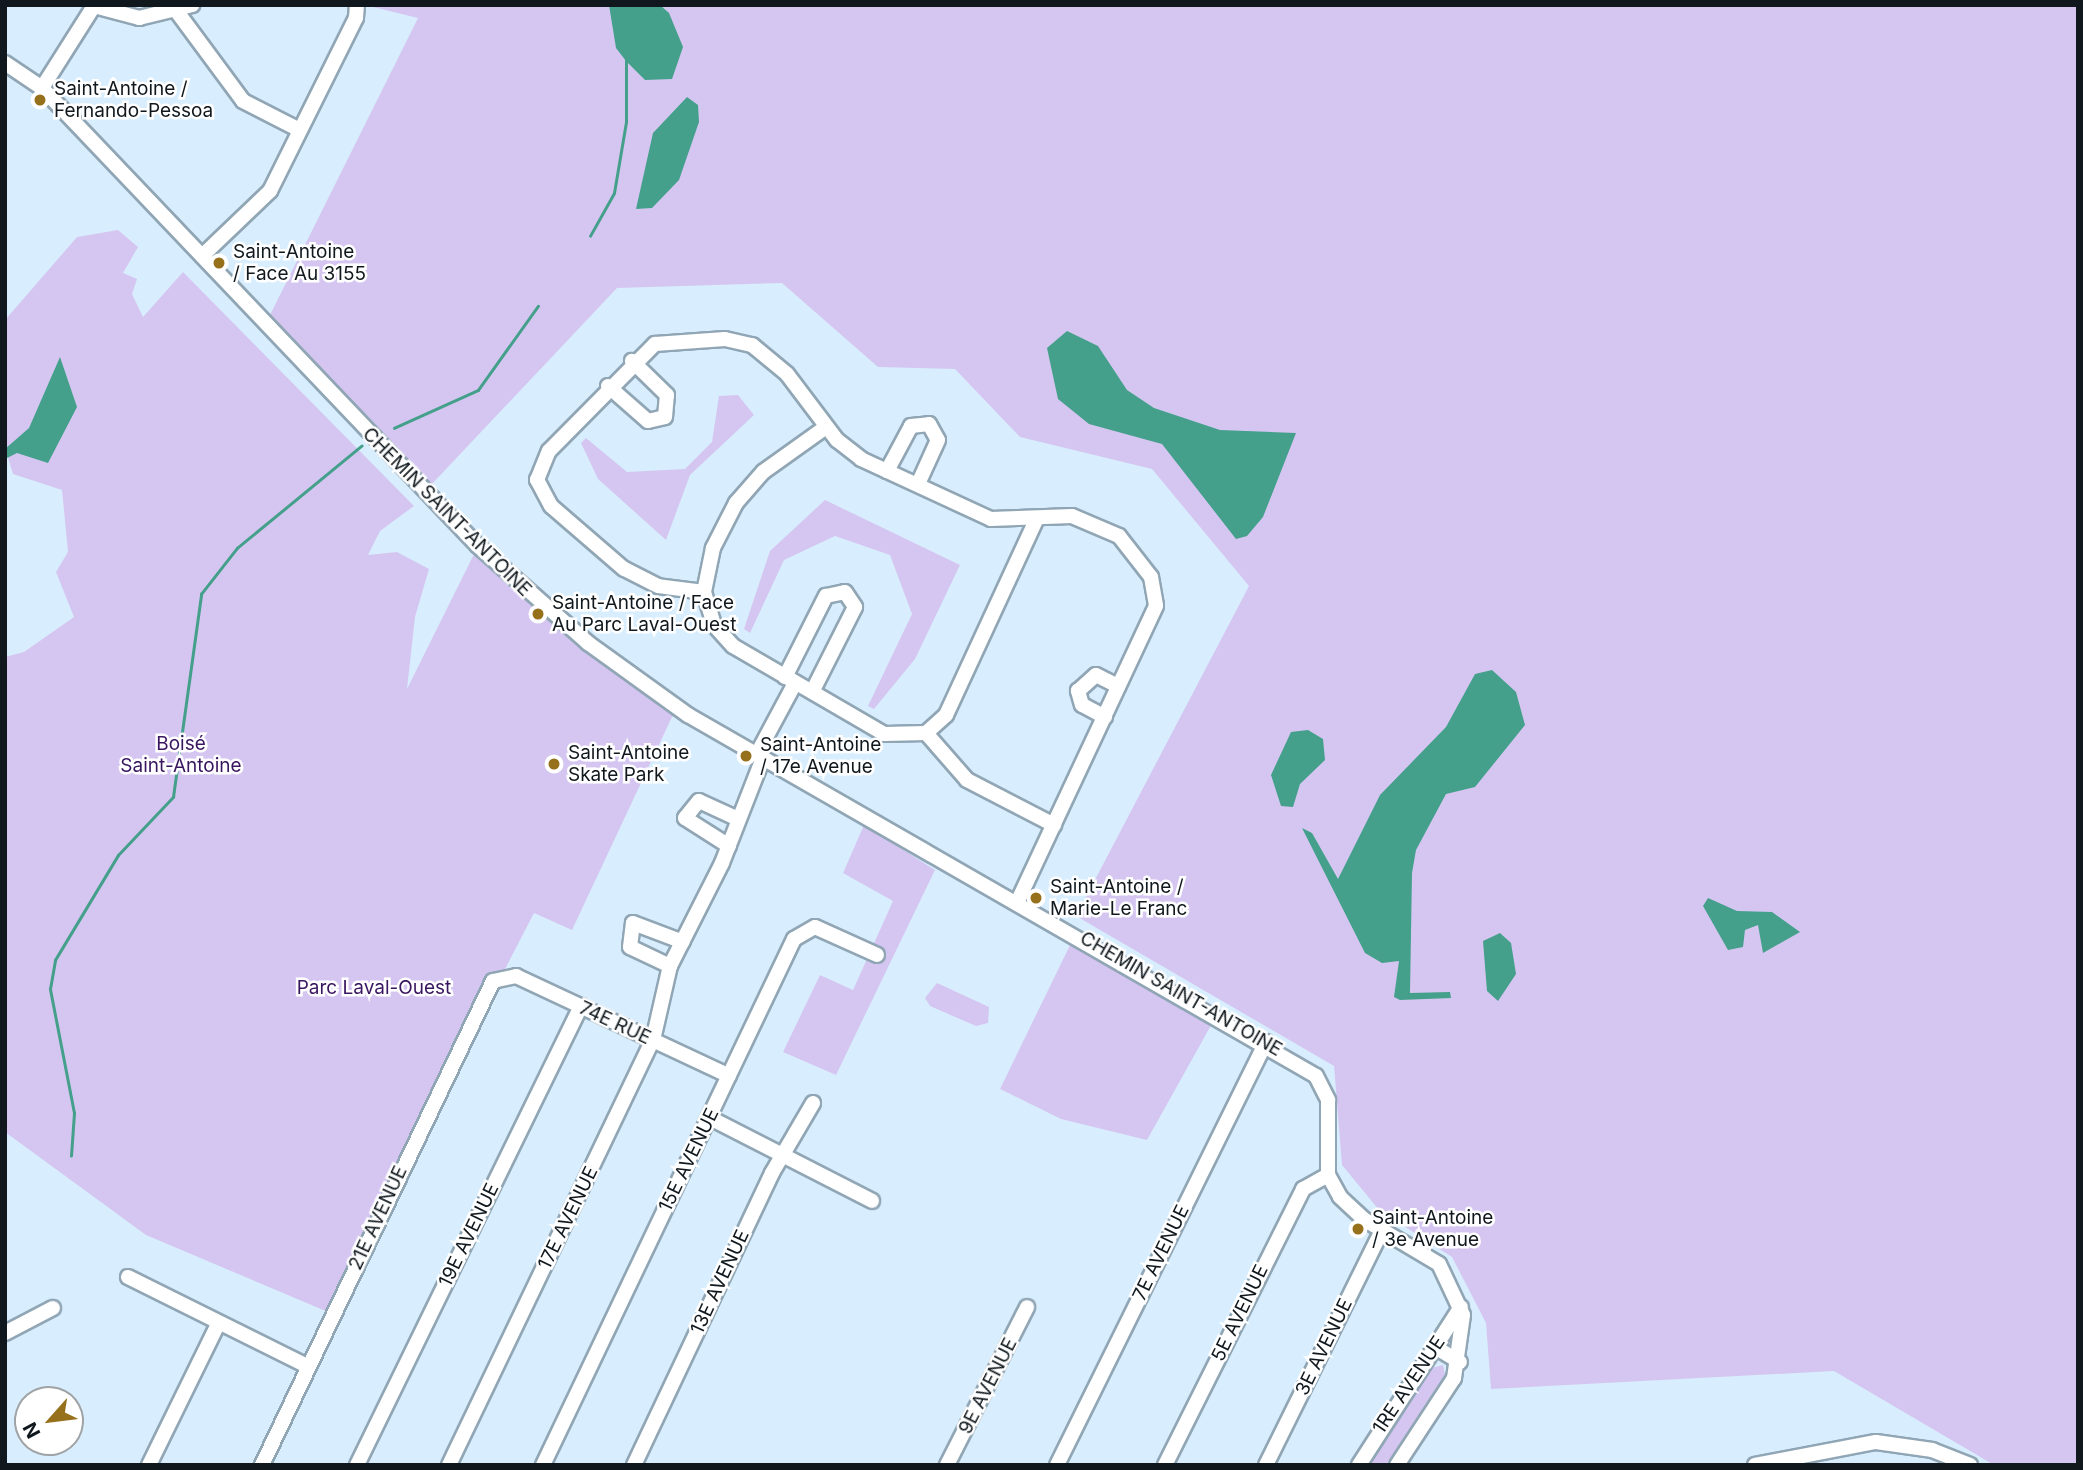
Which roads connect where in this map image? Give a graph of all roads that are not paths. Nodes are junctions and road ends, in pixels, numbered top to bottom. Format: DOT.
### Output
graph roads {
  1 [pos="192,5"];
  2 [pos="357,5"];
  3 [pos="178,13"];
  4 [pos="5,63"];
  5 [pos="43,88"];
  6 [pos="298,129"];
  7 [pos="202,256"];
  8 [pos="632,361"];
  9 [pos="608,386"];
  10 [pos="826,427"];
  11 [pos="887,471"];
  12 [pos="918,485"];
  13 [pos="1037,518"];
  14 [pos="704,592"];
  15 [pos="790,680"];
  16 [pos="1118,686"];
  17 [pos="812,692"];
  18 [pos="1105,717"];
  19 [pos="926,733"];
  20 [pos="760,756"];
  21 [pos="736,818"];
  22 [pos="1054,825"];
  23 [pos="729,846"];
  24 [pos="1018,901"];
  25 [pos="683,942"];
  26 [pos="877,955"];
  27 [pos="670,966"];
  28 [pos="500,977"];
  29 [pos="581,1006"];
  30 [pos="653,1040"];
  31 [pos="1266,1042"];
  32 [pos="729,1076"];
  33 [pos="813,1103"];
  34 [pos="710,1118"];
  35 [pos="783,1157"];
  36 [pos="1328,1175"];
  37 [pos="872,1201"];
  38 [pos="1381,1230"];
  39 [pos="128,1277"];
  40 [pos="1027,1307"];
  41 [pos="1461,1307"];
  42 [pos="53,1308"];
  43 [pos="218,1324"];
  44 [pos="5,1333"];
  45 [pos="1435,1347"];
  46 [pos="1460,1362"];
  47 [pos="307,1366"];
  48 [pos="149,1465"];
  49 [pos="262,1465"];
  50 [pos="357,1465"];
  51 [pos="449,1465"];
  52 [pos="543,1465"];
  53 [pos="634,1465"];
  54 [pos="947,1465"];
  55 [pos="1057,1465"];
  56 [pos="1165,1465"];
  57 [pos="1266,1465"];
  58 [pos="1359,1465"];
  59 [pos="1396,1465"];
  60 [pos="1755,1465"];
  61 [pos="1970,1465"];
  1 -- 3 [label="street"];
  2 -- 6 [label="street"];
  3 -- 5 [label="street"];
  3 -- 6 [label="street"];
  4 -- 5 [label="street, CHEMIN SAINT-ANTOINE"];
  5 -- 7 [label="street, CHEMIN SAINT-ANTOINE"];
  6 -- 7 [label="street"];
  7 -- 20 [label="street, CHEMIN SAINT-ANTOINE"];
  8 -- 9 [label="street"];
  8 -- 9 [label="street"];
  8 -- 10 [label="street"];
  9 -- 14 [label="street"];
  10 -- 11 [label="street"];
  10 -- 14 [label="street"];
  11 -- 12 [label="street"];
  11 -- 12 [label="street"];
  12 -- 13 [label="street"];
  13 -- 16 [label="street"];
  13 -- 19 [label="street"];
  14 -- 15 [label="street"];
  15 -- 17 [label="street"];
  15 -- 17 [label="street, 17E AVENUE"];
  15 -- 20 [label="street, 17E AVENUE"];
  16 -- 18 [label="street"];
  16 -- 18 [label="street"];
  17 -- 19 [label="street"];
  18 -- 22 [label="street"];
  19 -- 22 [label="street"];
  20 -- 21 [label="street, 17E AVENUE"];
  20 -- 24 [label="street, CHEMIN SAINT-ANTOINE"];
  21 -- 23 [label="street, 17E AVENUE"];
  21 -- 23 [label="street"];
  22 -- 24 [label="street"];
  23 -- 25 [label="street, 17E AVENUE"];
  24 -- 31 [label="street, CHEMIN SAINT-ANTOINE"];
  25 -- 27 [label="street, 17E AVENUE"];
  25 -- 27 [label="street"];
  26 -- 32 [label="street, 15E AVENUE"];
  27 -- 30 [label="street, 17E AVENUE"];
  28 -- 29 [label="street, 74E RUE"];
  28 -- 47 [label="street, 21E AVENUE"];
  29 -- 30 [label="street, 74E RUE"];
  29 -- 50 [label="street, 19E AVENUE"];
  30 -- 32 [label="street, 74E RUE"];
  30 -- 51 [label="street, 17E AVENUE"];
  31 -- 36 [label="street, CHEMIN SAINT-ANTOINE"];
  31 -- 55 [label="street, 7E AVENUE"];
  32 -- 34 [label="street, 15E AVENUE"];
  33 -- 35 [label="street, 13E AVENUE"];
  34 -- 35 [label="street"];
  34 -- 52 [label="street, 15E AVENUE"];
  35 -- 37 [label="street"];
  35 -- 53 [label="street, 13E AVENUE"];
  36 -- 38 [label="street"];
  36 -- 56 [label="street, 5E AVENUE"];
  38 -- 41 [label="street"];
  38 -- 57 [label="street, 3E AVENUE"];
  39 -- 43 [label="street"];
  40 -- 54 [label="street, 9E AVENUE"];
  41 -- 45 [label="street, 1RE AVENUE"];
  41 -- 46 [label="street"];
  42 -- 44 [label="street"];
  43 -- 47 [label="street"];
  43 -- 48 [label="street"];
  45 -- 46 [label="street"];
  45 -- 58 [label="street, 1RE AVENUE"];
  46 -- 59 [label="street"];
  47 -- 49 [label="street, 21E AVENUE"];
  60 -- 61 [label="street"];
}
